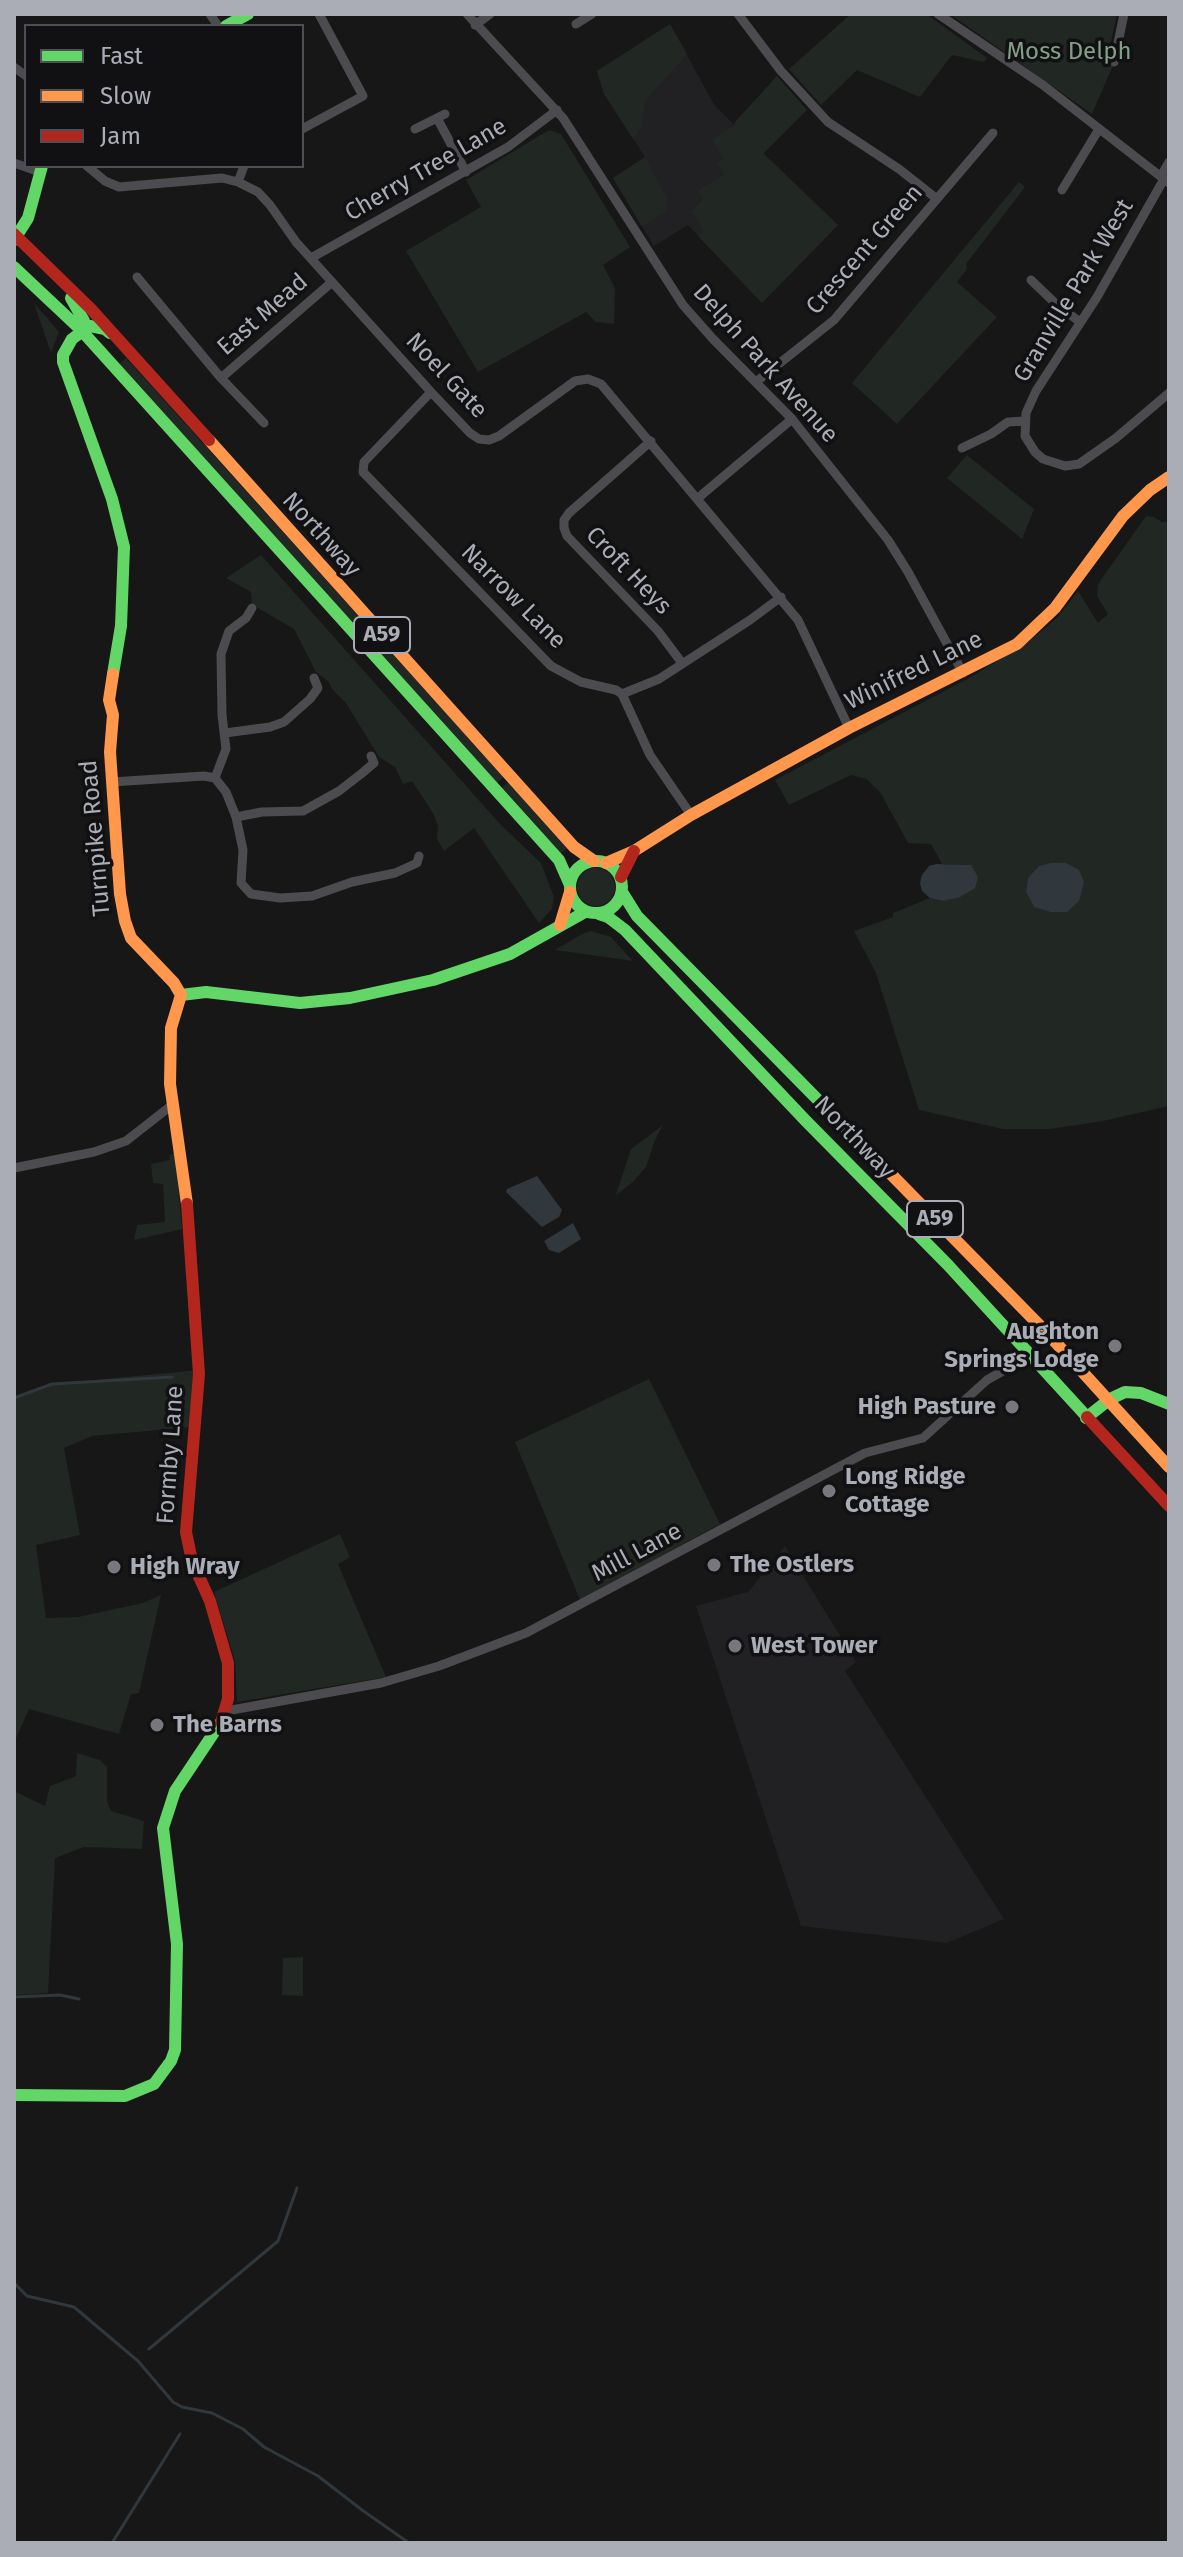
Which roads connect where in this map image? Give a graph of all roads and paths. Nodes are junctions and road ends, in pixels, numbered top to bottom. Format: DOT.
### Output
graph roads {
  1 [pos="248,14"];
  2 [pos="319,14"];
  3 [pos="467,14"];
  4 [pos="490,14"];
  5 [pos="592,14"];
  6 [pos="738,14"];
  7 [pos="938,14"];
  8 [pos="1124,14"];
  9 [pos="230,24"];
  10 [pos="576,24"];
  11 [pos="475,25"];
  12 [pos="1114,62"];
  13 [pos="557,110"];
  14 [pos="304,128"];
  15 [pos="415,129"];
  16 [pos="1099,129"];
  17 [pos="993,133"];
  18 [pos="1169,162"];
  19 [pos="89,168"];
  20 [pos="243,168"];
  21 [pos="41,169"];
  22 [pos="466,172"];
  23 [pos="1164,180"];
  24 [pos="238,182"];
  25 [pos="1062,190"];
  26 [pos="937,199"];
  27 [pos="15,237"];
  28 [pos="311,258"];
  29 [pos="45,264"];
  30 [pos="14,267"];
  31 [pos="1031,280"];
  32 [pos="332,282"];
  33 [pos="138,284"];
  34 [pos="1080,322"];
  35 [pos="81,330"];
  36 [pos="120,341"];
  37 [pos="221,378"];
  38 [pos="756,382"];
  39 [pos="431,392"];
  40 [pos="1169,393"];
  41 [pos="792,419"];
  42 [pos="1025,421"];
  43 [pos="264,423"];
  44 [pos="651,441"];
  45 [pos="962,448"];
  46 [pos="362,470"];
  47 [pos="350,475"];
  48 [pos="1169,477"];
  49 [pos="698,498"];
  50 [pos="781,597"];
  51 [pos="252,608"];
  52 [pos="682,663"];
  53 [pos="963,673"];
  54 [pos="314,678"];
  55 [pos="622,694"];
  56 [pos="849,728"];
  57 [pos="225,733"];
  58 [pos="376,762"];
  59 [pos="215,778"];
  60 [pos="112,782"];
  61 [pos="691,815"];
  62 [pos="236,817"];
  63 [pos="634,851"];
  64 [pos="600,862"];
  65 [pos="420,863"];
  66 [pos="621,877"];
  67 [pos="570,888"];
  68 [pos="622,892"];
  69 [pos="585,912"];
  70 [pos="599,914"];
  71 [pos="560,925"];
  72 [pos="181,995"];
  73 [pos="172,1105"];
  74 [pos="14,1168"];
  75 [pos="1048,1334"];
  76 [pos="1028,1352"];
  77 [pos="1110,1399"];
  78 [pos="1169,1404"];
  79 [pos="1086,1418"];
  80 [pos="1169,1467"];
  81 [pos="1169,1506"];
  82 [pos="226,1711"];
  83 [pos="14,2095"];
  1 -- 9 [label="main road"];
  2 -- 14 [label="street"];
  3 -- 11 [label="street, Delph Park Avenue"];
  4 -- 11 [label="street"];
  5 -- 10 [label="street"];
  6 -- 26 [label="street"];
  7 -- 16 [label="street"];
  8 -- 12 [label="street"];
  11 -- 13 [label="street, Delph Park Avenue"];
  13 -- 22 [label="street, Cherry Tree Lane"];
  13 -- 38 [label="street, Delph Park Avenue"];
  15 -- 22 [label="street"];
  16 -- 23 [label="street"];
  16 -- 25 [label="street"];
  17 -- 26 [label="street, Crescent Green"];
  18 -- 23 [label="street, Granville Park West"];
  19 -- 24 [label="street"];
  20 -- 24 [label="street"];
  21 -- 27 [label="main road"];
  22 -- 28 [label="street, Cherry Tree Lane"];
  23 -- 34 [label="street, Granville Park West"];
  24 -- 28 [label="street, Noel Gate"];
  26 -- 38 [label="street, Crescent Green"];
  27 -- 29 [label="main road, Northway / A59"];
  28 -- 32 [label="street, Noel Gate"];
  29 -- 35 [label="main road"];
  29 -- 36 [label="main road, Northway / A59"];
  30 -- 35 [label="main road, Northway / A59"];
  31 -- 34 [label="street"];
  32 -- 37 [label="street, East Mead"];
  32 -- 39 [label="street, Noel Gate"];
  33 -- 37 [label="street, East Mead"];
  34 -- 42 [label="street, Granville Park West"];
  35 -- 36 [label="main road"];
  35 -- 60 [label="main road, Turnpike Road"];
  35 -- 67 [label="main road, Northway / A59"];
  36 -- 64 [label="main road, Northway / A59"];
  37 -- 43 [label="street, East Mead"];
  38 -- 41 [label="street, Delph Park Avenue"];
  39 -- 44 [label="street, Noel Gate"];
  39 -- 46 [label="street"];
  40 -- 42 [label="street, Granville Park West"];
  41 -- 49 [label="street"];
  41 -- 53 [label="street, Delph Park Avenue"];
  42 -- 45 [label="street"];
  44 -- 49 [label="street, Noel Gate"];
  44 -- 52 [label="street, Croft Heys"];
  46 -- 47 [label="street"];
  46 -- 55 [label="street, Narrow Lane"];
  48 -- 53 [label="main road, Winifred Lane"];
  49 -- 50 [label="street, Noel Gate"];
  50 -- 52 [label="street"];
  50 -- 56 [label="street, Noel Gate"];
  51 -- 57 [label="street"];
  52 -- 55 [label="street"];
  53 -- 56 [label="main road, Winifred Lane"];
  54 -- 57 [label="street"];
  55 -- 61 [label="street"];
  56 -- 61 [label="main road, Winifred Lane"];
  57 -- 59 [label="street"];
  58 -- 62 [label="street"];
  59 -- 60 [label="street"];
  59 -- 62 [label="street"];
  60 -- 72 [label="main road, Turnpike Road"];
  61 -- 63 [label="main road, Winifred Lane"];
  62 -- 65 [label="street"];
  63 -- 64 [label="main road, Winifred Lane"];
  63 -- 66 [label="main road"];
  64 -- 66 [label="main road, A59"];
  64 -- 67 [label="main road"];
  66 -- 68 [label="main road"];
  67 -- 69 [label="main road, A59"];
  67 -- 71 [label="main road"];
  68 -- 70 [label="main road"];
  68 -- 75 [label="main road, Northway / A59"];
  69 -- 70 [label="main road, A59"];
  69 -- 71 [label="main road"];
  70 -- 76 [label="main road, Northway / A59"];
  71 -- 72 [label="main road"];
  72 -- 73 [label="main road, Formby Lane"];
  73 -- 74 [label="street"];
  73 -- 82 [label="main road, Formby Lane"];
  75 -- 76 [label="main road"];
  75 -- 77 [label="main road, Northway / A59"];
  76 -- 79 [label="main road, Northway / A59"];
  76 -- 82 [label="street, Mill Lane"];
  77 -- 78 [label="main road"];
  77 -- 79 [label="main road"];
  77 -- 80 [label="main road, Northway / A59"];
  79 -- 81 [label="main road, Northway / A59"];
  82 -- 83 [label="main road"];
}
